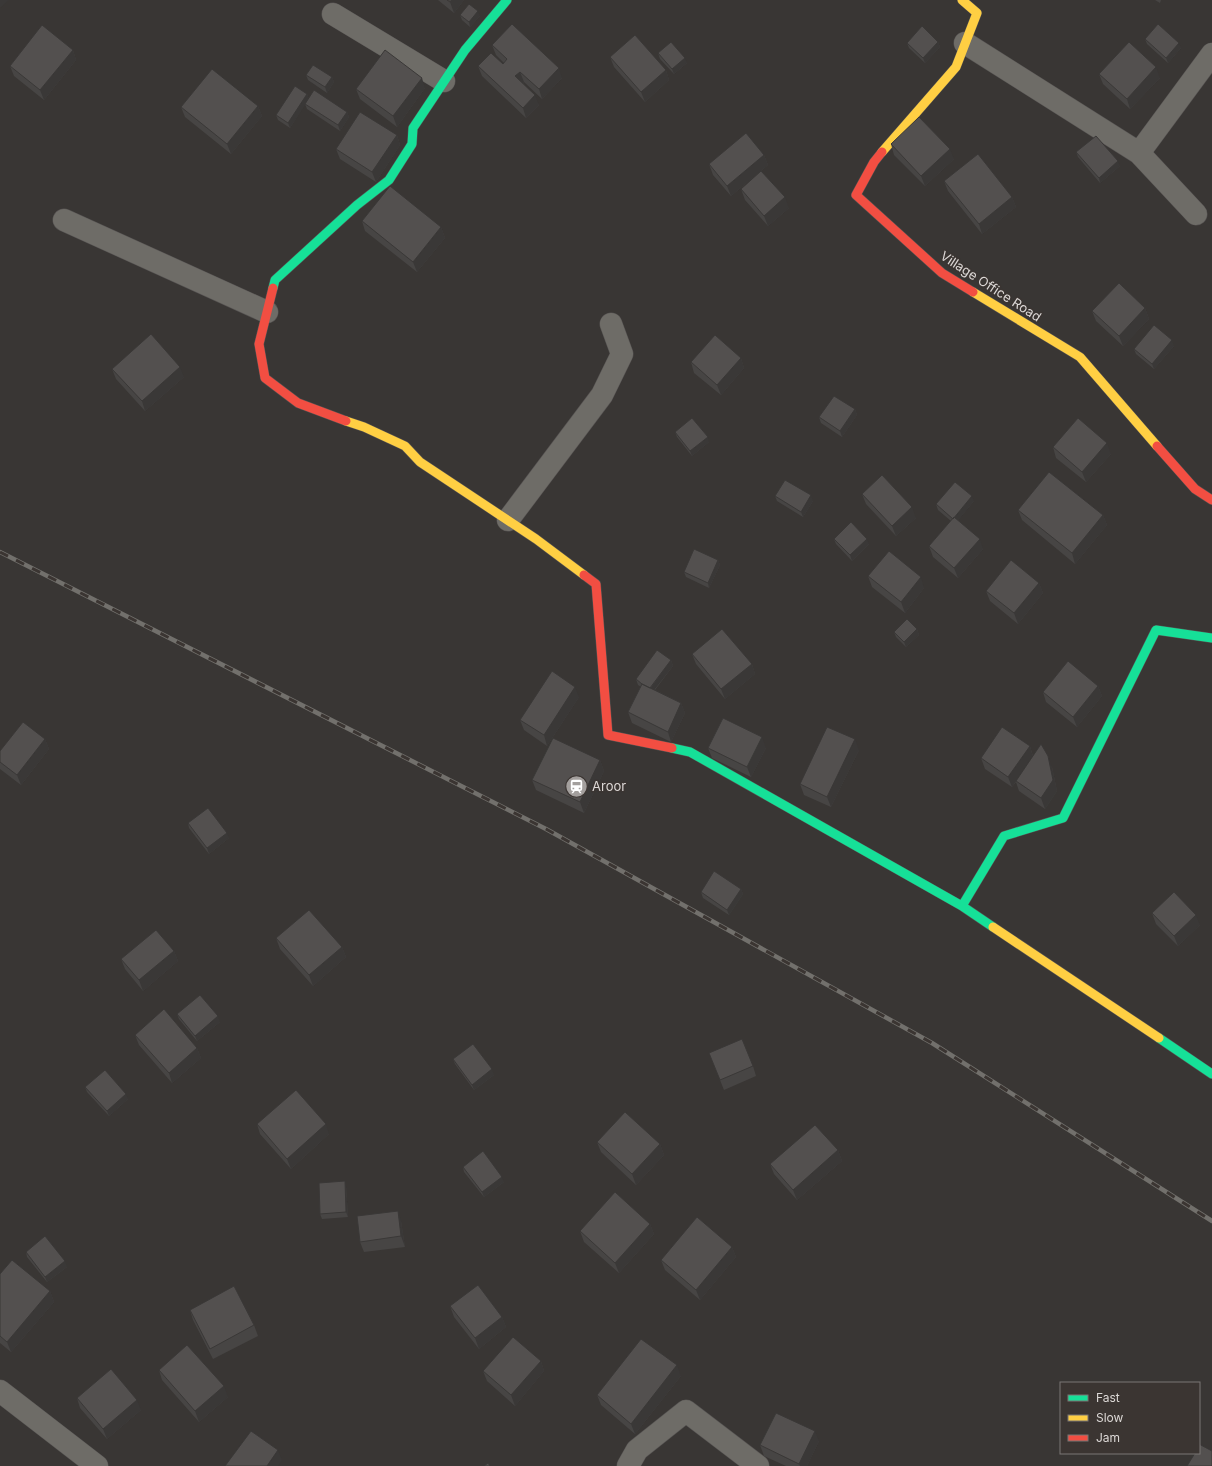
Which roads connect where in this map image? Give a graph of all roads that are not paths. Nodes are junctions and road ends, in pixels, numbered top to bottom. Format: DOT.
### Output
graph roads {
  1 [pos="507,0"];
  2 [pos="962,0"];
  3 [pos="332,14"];
  4 [pos="965,43"];
  5 [pos="1212,54"];
  6 [pos="444,81"];
  7 [pos="1139,153"];
  8 [pos="1196,214"];
  9 [pos="64,220"];
  10 [pos="267,312"];
  11 [pos="611,324"];
  12 [pos="1212,500"];
  13 [pos="508,520"];
  14 [pos="1212,638"];
  15 [pos="962,906"];
  16 [pos="1212,1074"];
  17 [pos="0,1391"];
  18 [pos="97,1466"];
  19 [pos="628,1466"];
  20 [pos="758,1466"];
  1 -- 6 [label="street"];
  2 -- 4 [label="street, Village Office Road"];
  3 -- 6 [label="street"];
  4 -- 7 [label="street"];
  4 -- 12 [label="street, Village Office Road"];
  5 -- 7 [label="street"];
  6 -- 10 [label="street"];
  7 -- 8 [label="street"];
  9 -- 10 [label="street"];
  10 -- 13 [label="street"];
  11 -- 13 [label="street"];
  13 -- 15 [label="street"];
  14 -- 15 [label="street"];
  15 -- 16 [label="street"];
  17 -- 18 [label="street"];
  19 -- 20 [label="street"];
}
